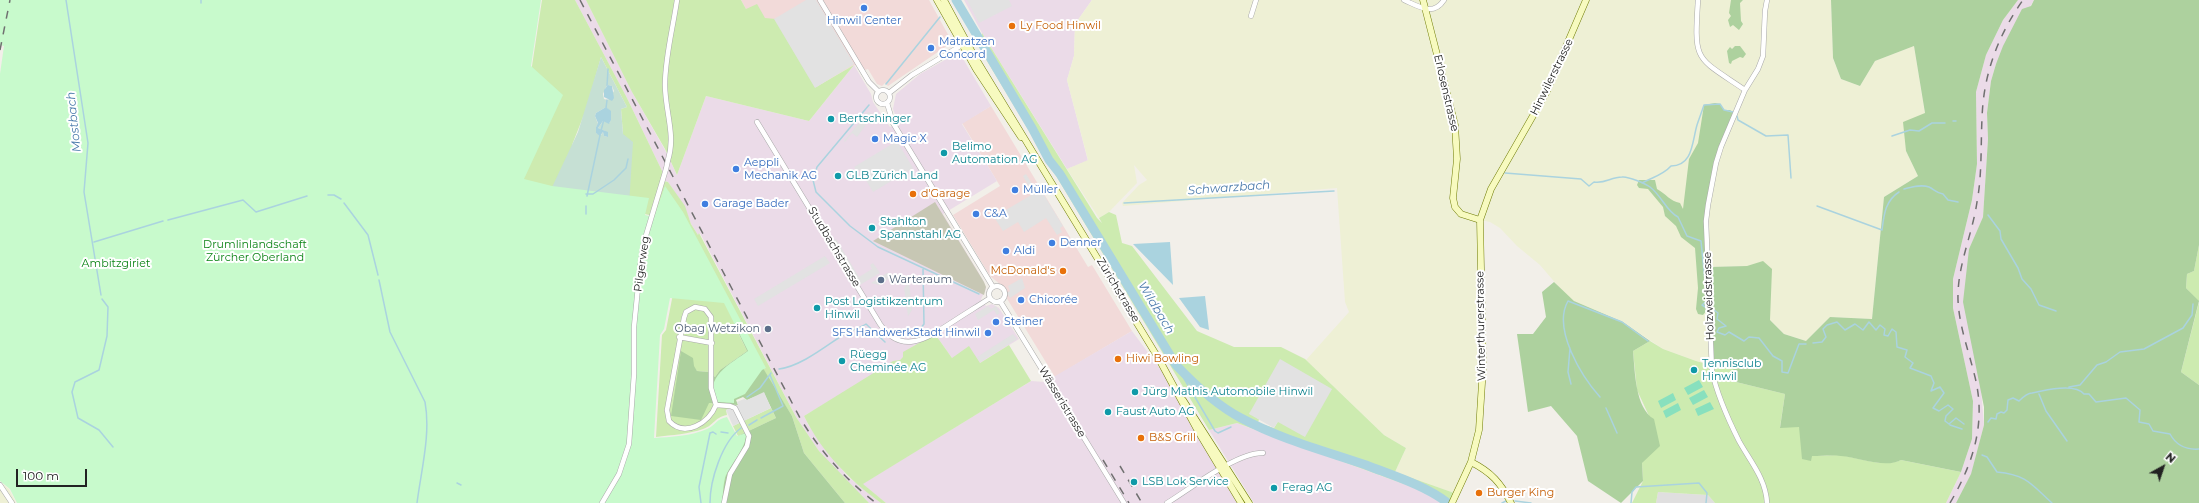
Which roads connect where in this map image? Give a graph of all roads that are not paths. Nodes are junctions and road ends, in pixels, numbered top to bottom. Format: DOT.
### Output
graph roads {
  1 [pos="677,0"];
  2 [pos="820,0"];
  3 [pos="937,0"];
  4 [pos="944,0"];
  5 [pos="1256,0"];
  6 [pos="1404,0"];
  7 [pos="1423,0"];
  8 [pos="1444,0"];
  9 [pos="1586,0"];
  10 [pos="1698,0"];
  11 [pos="1767,0"];
  12 [pos="1425,10"];
  13 [pos="1251,16"];
  14 [pos="964,44"];
  15 [pos="1745,90"];
  16 [pos="878,91"];
  17 [pos="889,93"];
  18 [pos="887,103"];
  19 [pos="757,122"];
  20 [pos="1513,151"];
  21 [pos="1480,220"];
  22 [pos="993,287"];
  23 [pos="990,298"];
  24 [pos="1000,300"];
  25 [pos="679,337"];
  26 [pos="712,343"];
  27 [pos="716,405"];
  28 [pos="1263,453"];
  29 [pos="1471,462"];
  30 [pos="1223,468"];
  31 [pos="0,484"];
  32 [pos="1453,501"];
  33 [pos="12,503"];
  34 [pos="602,503"];
  35 [pos="724,503"];
  36 [pos="1124,503"];
  37 [pos="1167,503"];
  38 [pos="1241,503"];
  39 [pos="1249,503"];
  40 [pos="1510,503"];
  41 [pos="1767,503"];
  1 -- 34 [label="street, Pilgerweg, bridge"];
  2 -- 16 [label="street"];
  3 -- 14 [label="main road, Zürichstrasse"];
  4 -- 14 [label="main road, Zürichstrasse"];
  5 -- 13 [label="street"];
  6 -- 12 [label="street"];
  7 -- 12 [label="main road, Erlosenstrasse"];
  8 -- 12 [label="street"];
  9 -- 20 [label="main road, Hinwilerstrasse"];
  10 -- 15 [label="street"];
  11 -- 15 [label="street, Holzweidstrasse"];
  12 -- 21 [label="main road, Erlosenstrasse"];
  14 -- 17 [label="street"];
  14 -- 30 [label="main road, Zürichstrasse"];
  15 -- 41 [label="street, Holzweidstrasse"];
  16 -- 17 [label="street"];
  16 -- 18 [label="street"];
  17 -- 18 [label="street"];
  18 -- 22 [label="street"];
  19 -- 23 [label="street, Studbachstrasse"];
  20 -- 21 [label="main road, Winterthurerstrasse"];
  21 -- 29 [label="main road, Winterthurerstrasse"];
  22 -- 23 [label="street"];
  22 -- 24 [label="street"];
  23 -- 24 [label="street"];
  24 -- 36 [label="street, Wässeristrasse"];
  25 -- 26 [label="street"];
  25 -- 26 [label="street"];
  25 -- 27 [label="street"];
  26 -- 27 [label="street"];
  27 -- 35 [label="street"];
  28 -- 30 [label="street"];
  29 -- 32 [label="main road, Winterthurerstrasse"];
  29 -- 40 [label="main road"];
  30 -- 37 [label="street"];
  30 -- 38 [label="main road, Zürichstrasse"];
  30 -- 39 [label="main road, Zürichstrasse"];
  31 -- 33 [label="street"];
}
